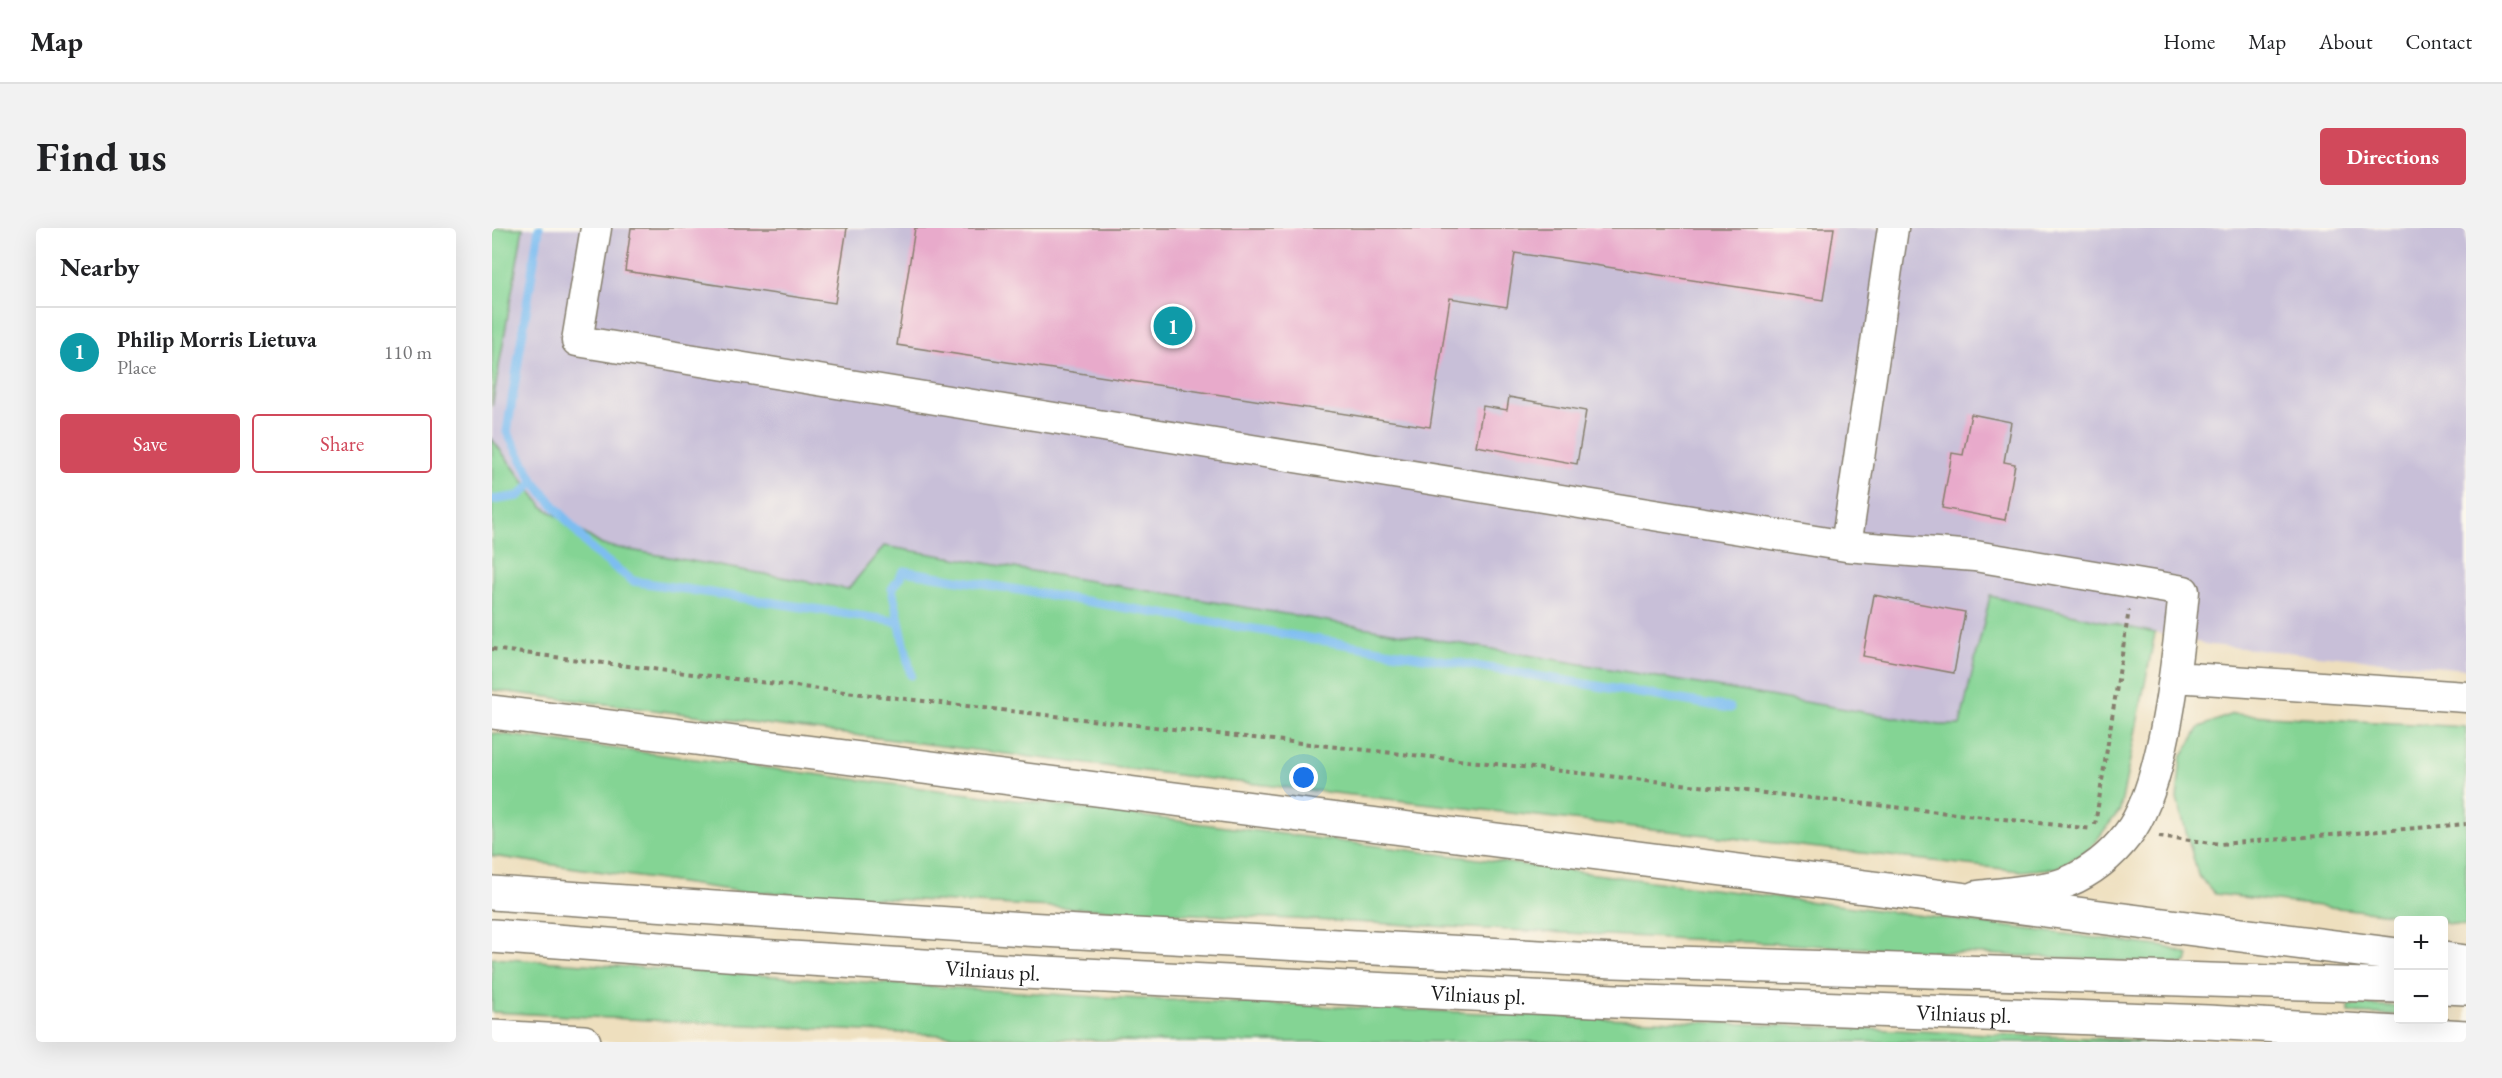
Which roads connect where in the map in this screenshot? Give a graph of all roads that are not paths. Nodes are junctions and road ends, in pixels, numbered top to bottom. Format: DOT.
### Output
graph roads {
  1 [pos="596,228"];
  2 [pos="1893,228"];
  3 [pos="1846,546"];
  4 [pos="2175,677"];
  5 [pos="2466,697"];
  6 [pos="492,712"];
  7 [pos="492,893"];
  8 [pos="1959,899"];
  9 [pos="492,936"];
  10 [pos="2394,954"];
  11 [pos="2448,960"];
  12 [pos="2466,962"];
  13 [pos="2394,986"];
  14 [pos="2448,987"];
  15 [pos="2466,988"];
  16 [pos="492,1037"];
  17 [pos="2466,1037"];
  18 [pos="584,1042"];
  1 -- 3 [label="street"];
  2 -- 3 [label="street"];
  3 -- 4 [label="street"];
  4 -- 5 [label="street"];
  4 -- 8 [label="street"];
  6 -- 8 [label="highway"];
  7 -- 13 [label="highway, Vilniaus pl."];
  8 -- 10 [label="highway"];
  9 -- 17 [label="highway, Vilniaus pl."];
  11 -- 12 [label="highway"];
  14 -- 15 [label="highway"];
  16 -- 18 [label="highway"];
}
